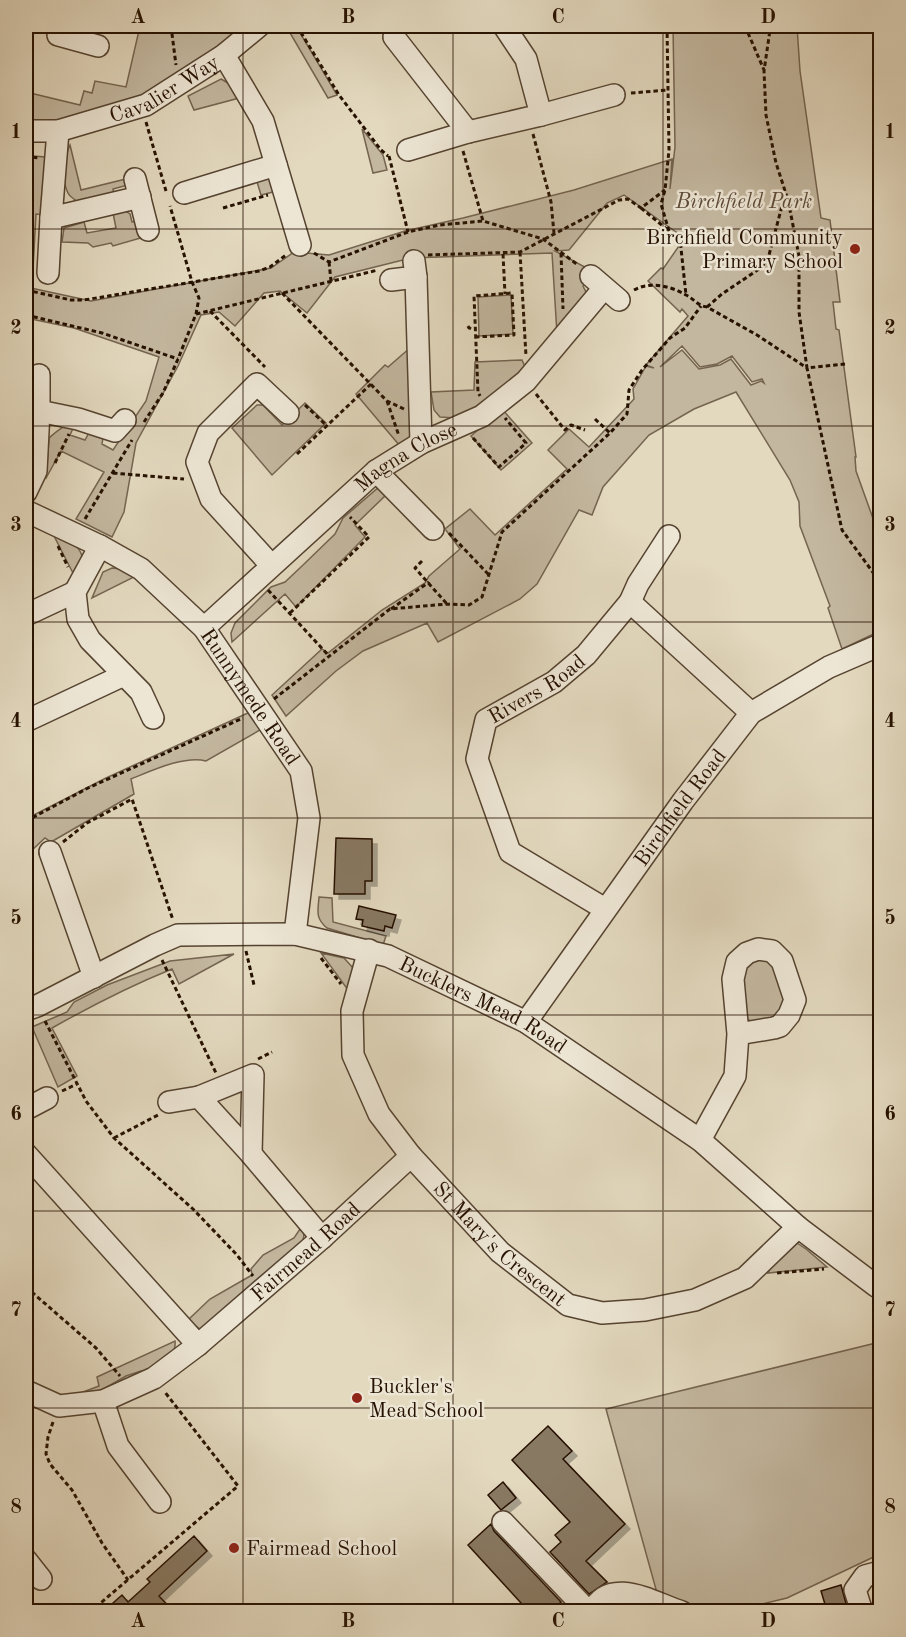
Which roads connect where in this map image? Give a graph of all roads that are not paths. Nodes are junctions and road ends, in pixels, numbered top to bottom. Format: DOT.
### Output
graph roads {
  1 [pos="259,26"];
  2 [pos="504,26"];
  3 [pos="70,34"];
  4 [pos="394,37"];
  5 [pos="98,46"];
  6 [pos="224,55"];
  7 [pos="614,95"];
  8 [pos="535,116"];
  9 [pos="26,131"];
  10 [pos="58,131"];
  11 [pos="464,134"];
  12 [pos="408,150"];
  13 [pos="276,165"];
  14 [pos="184,193"];
  15 [pos="51,218"];
  16 [pos="148,230"];
  17 [pos="300,245"];
  18 [pos="48,273"];
  19 [pos="387,274"];
  20 [pos="605,288"];
  21 [pos="39,375"];
  22 [pos="39,411"];
  23 [pos="288,413"];
  24 [pos="124,432"];
  25 [pos="413,448"];
  26 [pos="376,471"];
  27 [pos="26,492"];
  28 [pos="26,511"];
  29 [pos="434,528"];
  30 [pos="669,536"];
  31 [pos="100,546"];
  32 [pos="264,572"];
  33 [pos="76,590"];
  34 [pos="630,602"];
  35 [pos="26,615"];
  36 [pos="204,628"];
  37 [pos="880,645"];
  38 [pos="124,675"];
  39 [pos="752,713"];
  40 [pos="153,718"];
  41 [pos="26,721"];
  42 [pos="50,852"];
  43 [pos="605,909"];
  44 [pos="300,935"];
  45 [pos="369,950"];
  46 [pos="94,976"];
  47 [pos="31,1008"];
  48 [pos="526,1022"];
  49 [pos="738,1034"];
  50 [pos="199,1097"];
  51 [pos="46,1098"];
  52 [pos="169,1102"];
  53 [pos="26,1109"];
  54 [pos="700,1140"];
  55 [pos="26,1154"];
  56 [pos="251,1154"];
  57 [pos="411,1156"];
  58 [pos="798,1227"];
  59 [pos="322,1238"];
  60 [pos="880,1288"];
  61 [pos="198,1345"];
  62 [pos="26,1391"];
  63 [pos="103,1401"];
  64 [pos="159,1502"];
  65 [pos="503,1522"];
  66 [pos="26,1560"];
  67 [pos="880,1572"];
  68 [pos="41,1579"];
  69 [pos="682,1611"];
  70 [pos="861,1611"];
  1 -- 6 [label="street, Cavalier Way"];
  2 -- 8 [label="street"];
  3 -- 5 [label="street"];
  4 -- 11 [label="street"];
  6 -- 10 [label="street, Cavalier Way"];
  6 -- 13 [label="street"];
  7 -- 8 [label="street"];
  8 -- 11 [label="street"];
  9 -- 10 [label="street, Cavalier Way"];
  10 -- 15 [label="street"];
  11 -- 12 [label="street"];
  13 -- 14 [label="street"];
  13 -- 17 [label="street"];
  15 -- 16 [label="street"];
  15 -- 18 [label="street"];
  19 -- 25 [label="street"];
  20 -- 25 [label="street, Magna Close"];
  21 -- 22 [label="street"];
  22 -- 24 [label="street"];
  22 -- 27 [label="street"];
  23 -- 32 [label="street"];
  25 -- 26 [label="street, Magna Close"];
  26 -- 29 [label="street"];
  26 -- 32 [label="street, Magna Close"];
  28 -- 31 [label="street, Runnymede Road"];
  30 -- 34 [label="street, Rivers Road"];
  31 -- 33 [label="street"];
  31 -- 36 [label="street, Runnymede Road"];
  32 -- 36 [label="street, Magna Close"];
  33 -- 35 [label="street"];
  33 -- 38 [label="street"];
  34 -- 39 [label="street"];
  34 -- 43 [label="street, Rivers Road"];
  36 -- 44 [label="street, Runnymede Road"];
  37 -- 39 [label="street, Birchfield Road"];
  38 -- 40 [label="street"];
  38 -- 41 [label="street"];
  39 -- 43 [label="street, Birchfield Road"];
  42 -- 46 [label="street"];
  43 -- 48 [label="street, Birchfield Road"];
  44 -- 45 [label="street, Bucklers Mead Road"];
  44 -- 46 [label="street, Bucklers Mead Road"];
  45 -- 48 [label="street, Bucklers Mead Road"];
  45 -- 57 [label="street, St Mary's Crescent"];
  46 -- 47 [label="street, Bucklers Mead Road"];
  48 -- 54 [label="street, Bucklers Mead Road"];
  49 -- 54 [label="street"];
  50 -- 52 [label="street"];
  50 -- 56 [label="street"];
  50 -- 56 [label="street"];
  51 -- 53 [label="street"];
  54 -- 58 [label="street, Bucklers Mead Road"];
  55 -- 61 [label="street"];
  56 -- 59 [label="street"];
  57 -- 58 [label="street, St Mary's Crescent"];
  57 -- 59 [label="street, Fairmead Road"];
  58 -- 60 [label="street, Bucklers Mead Road"];
  59 -- 61 [label="street, Fairmead Road"];
  61 -- 63 [label="street, Fairmead Road"];
  62 -- 63 [label="street, Fairmead Road"];
  63 -- 64 [label="street"];
  65 -- 69 [label="street"];
  66 -- 68 [label="street"];
  67 -- 70 [label="street"];
}
